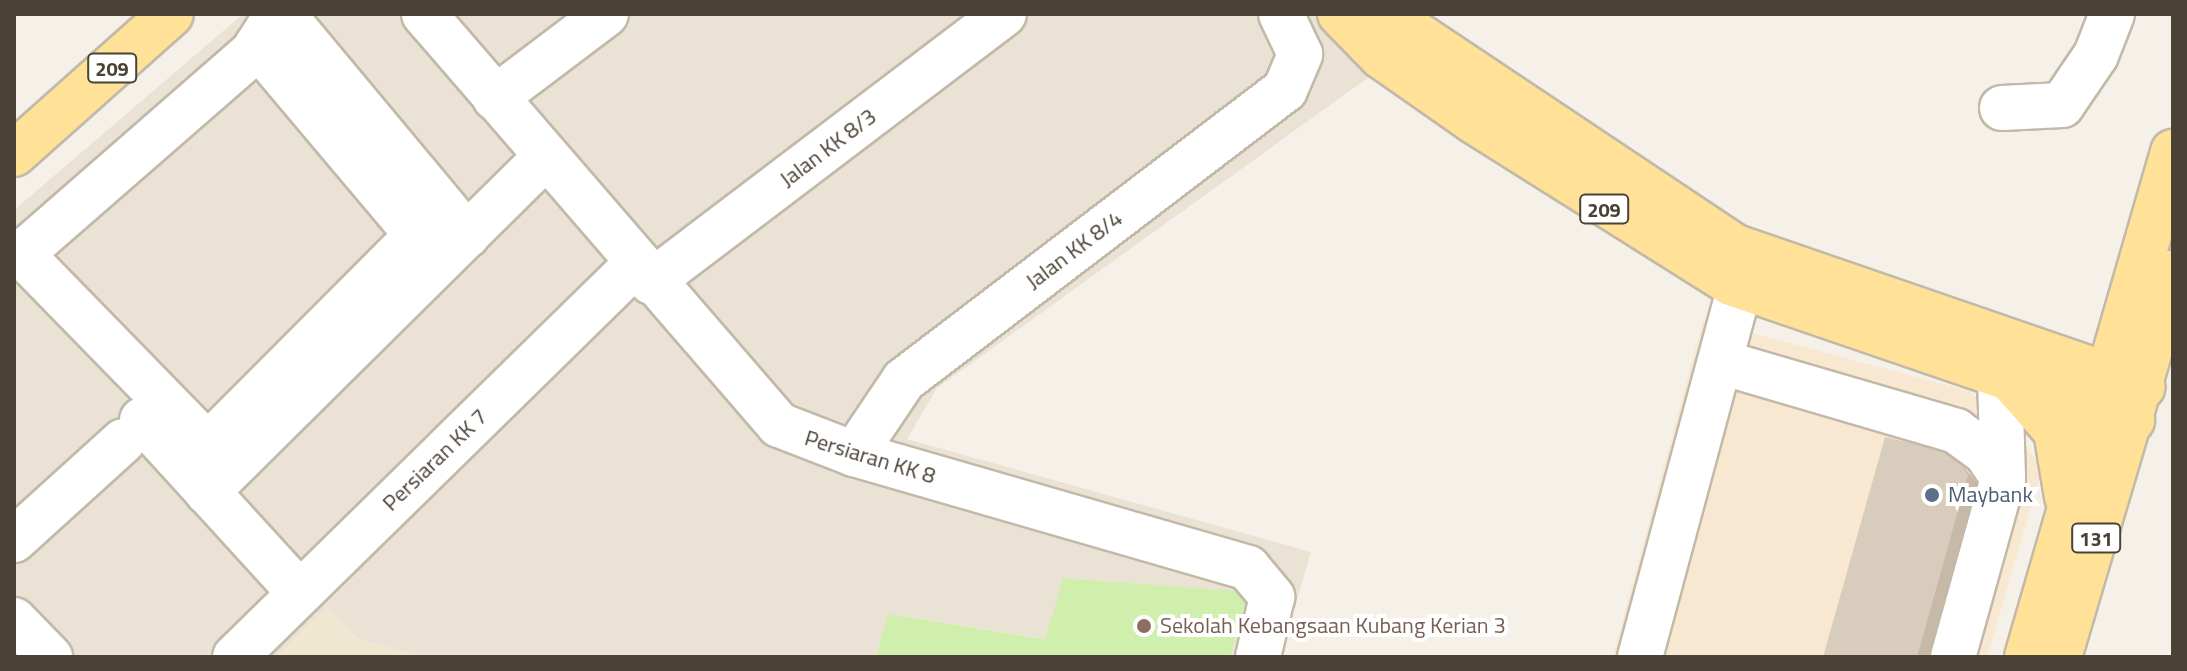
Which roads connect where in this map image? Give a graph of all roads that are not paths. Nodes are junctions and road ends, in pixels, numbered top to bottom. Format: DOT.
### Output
graph roads {
  1 [pos="171,14"];
  2 [pos="424,14"];
  3 [pos="606,14"];
  4 [pos="1004,14"];
  5 [pos="1281,14"];
  6 [pos="1340,14"];
  7 [pos="1386,14"];
  8 [pos="2112,14"];
  9 [pos="273,24"];
  10 [pos="495,98"];
  11 [pos="2002,108"];
  12 [pos="2173,152"];
  13 [pos="14,154"];
  14 [pos="545,157"];
  15 [pos="467,235"];
  16 [pos="644,273"];
  17 [pos="2173,273"];
  18 [pos="14,280"];
  19 [pos="1756,292"];
  20 [pos="1724,363"];
  21 [pos="2005,377"];
  22 [pos="2121,398"];
  23 [pos="123,441"];
  24 [pos="854,454"];
  25 [pos="2003,478"];
  26 [pos="207,492"];
  27 [pos="2068,520"];
  28 [pos="14,540"];
  29 [pos="300,593"];
  30 [pos="14,620"];
  31 [pos="50,657"];
  32 [pos="235,657"];
  33 [pos="1258,657"];
  34 [pos="1640,657"];
  35 [pos="1953,657"];
  36 [pos="2027,657"];
  37 [pos="2059,657"];
  1 -- 13 [label="main road, 209"];
  2 -- 10 [label="street, Persiaran KK 8"];
  3 -- 10 [label="street"];
  4 -- 16 [label="street, Jalan KK 8/3"];
  5 -- 24 [label="street, Jalan KK 8/4"];
  6 -- 19 [label="main road, 209"];
  7 -- 22 [label="main road, 209"];
  8 -- 11 [label="street"];
  9 -- 9 [label="street"];
  9 -- 15 [label="street"];
  10 -- 14 [label="street, Persiaran KK 8"];
  12 -- 22 [label="main road, 131"];
  14 -- 15 [label="street"];
  14 -- 16 [label="street, Persiaran KK 8"];
  15 -- 26 [label="street"];
  16 -- 24 [label="street, Persiaran KK 8"];
  16 -- 29 [label="street, Persiaran KK 7"];
  17 -- 22 [label="main road, 131"];
  18 -- 26 [label="street"];
  19 -- 20 [label="street"];
  19 -- 21 [label="main road, 209"];
  20 -- 25 [label="street"];
  20 -- 34 [label="street"];
  21 -- 22 [label="main road, 209"];
  21 -- 25 [label="street"];
  21 -- 27 [label="main road"];
  22 -- 27 [label="main road, 131"];
  22 -- 37 [label="main road, 131"];
  23 -- 28 [label="street"];
  24 -- 33 [label="street, Persiaran KK 8"];
  25 -- 35 [label="street"];
  26 -- 29 [label="street"];
  27 -- 36 [label="main road, 131"];
  29 -- 32 [label="street, Persiaran KK 7"];
  30 -- 31 [label="street"];
}
